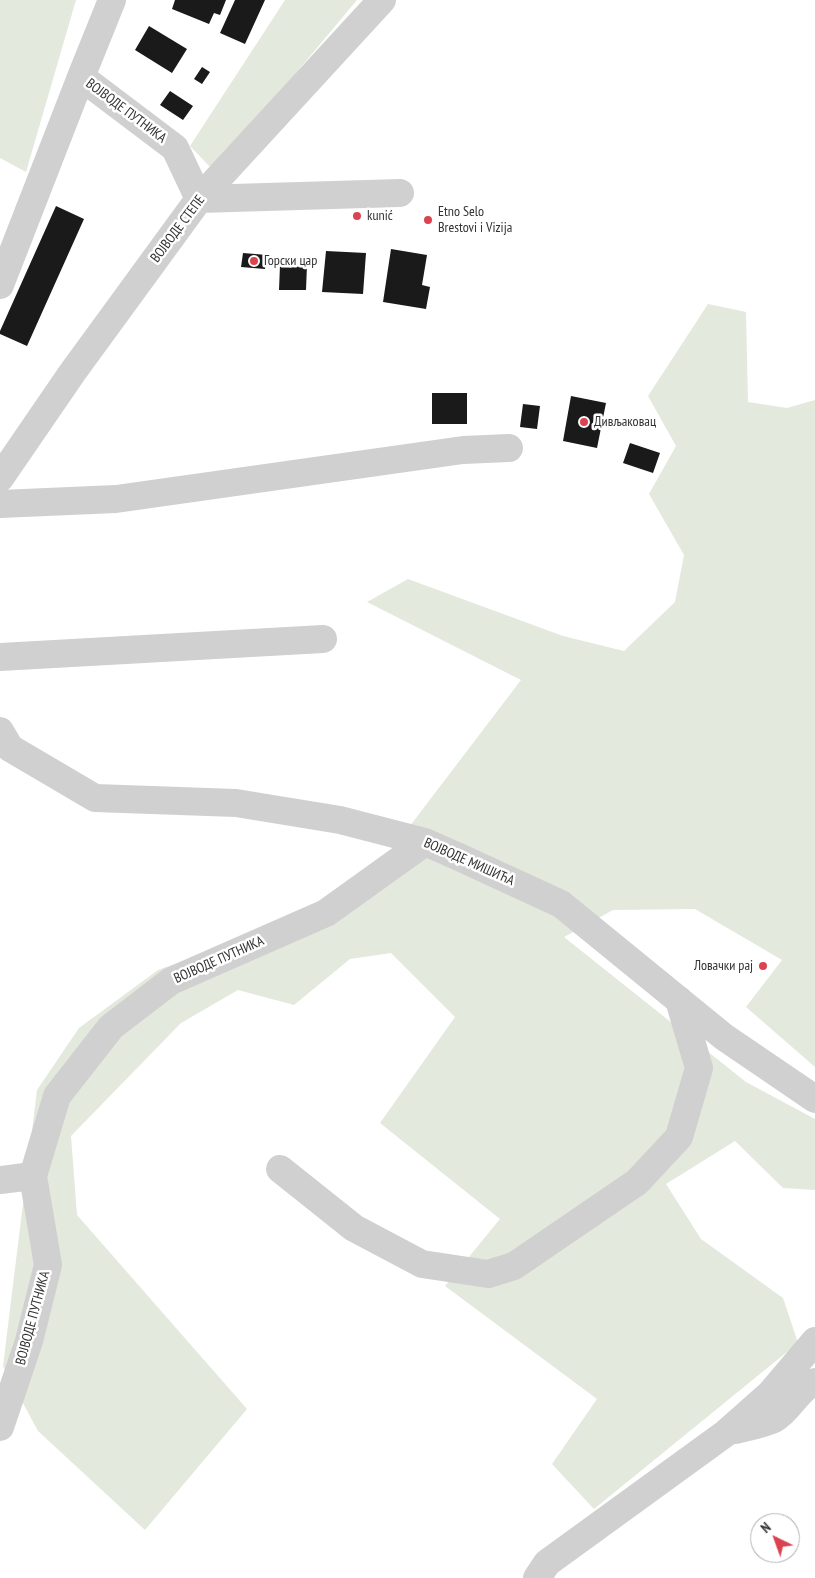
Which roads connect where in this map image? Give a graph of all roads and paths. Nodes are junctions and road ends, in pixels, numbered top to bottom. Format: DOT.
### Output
graph roads {
  1 [pos="112,0"];
  2 [pos="382,0"];
  3 [pos="81,77"];
  4 [pos="400,193"];
  5 [pos="200,199"];
  6 [pos="0,285"];
  7 [pos="509,448"];
  8 [pos="0,478"];
  9 [pos="0,504"];
  10 [pos="323,639"];
  11 [pos="0,657"];
  12 [pos="3,748"];
  13 [pos="425,842"];
  14 [pos="679,1000"];
  15 [pos="815,1099"];
  16 [pos="280,1169"];
  17 [pos="33,1176"];
  18 [pos="0,1180"];
  19 [pos="815,1341"];
  20 [pos="815,1382"];
  21 [pos="0,1427"];
  22 [pos="726,1433"];
  23 [pos="537,1578"];
  1 -- 3 [label="street, ВОЈВОДЕ ПУТНИКА"];
  2 -- 5 [label="street, ВОЈВОДЕ СТЕПЕ"];
  3 -- 5 [label="street, ВОЈВОДЕ ПУТНИКА"];
  3 -- 6 [label="street"];
  4 -- 5 [label="street"];
  5 -- 8 [label="street, ВОЈВОДЕ СТЕПЕ"];
  7 -- 9 [label="street"];
  10 -- 11 [label="street"];
  12 -- 13 [label="street, ВОЈВОДЕ МИШИЋА"];
  13 -- 14 [label="street, ВОЈВОДЕ МИШИЋА"];
  13 -- 17 [label="street, ВОЈВОДЕ ПУТНИКА"];
  14 -- 15 [label="street, ВОЈВОДЕ МИШИЋА"];
  14 -- 16 [label="street"];
  17 -- 18 [label="street"];
  17 -- 21 [label="street, ВОЈВОДЕ ПУТНИКА"];
  19 -- 22 [label="street"];
  20 -- 22 [label="street"];
  22 -- 23 [label="street"];
}
